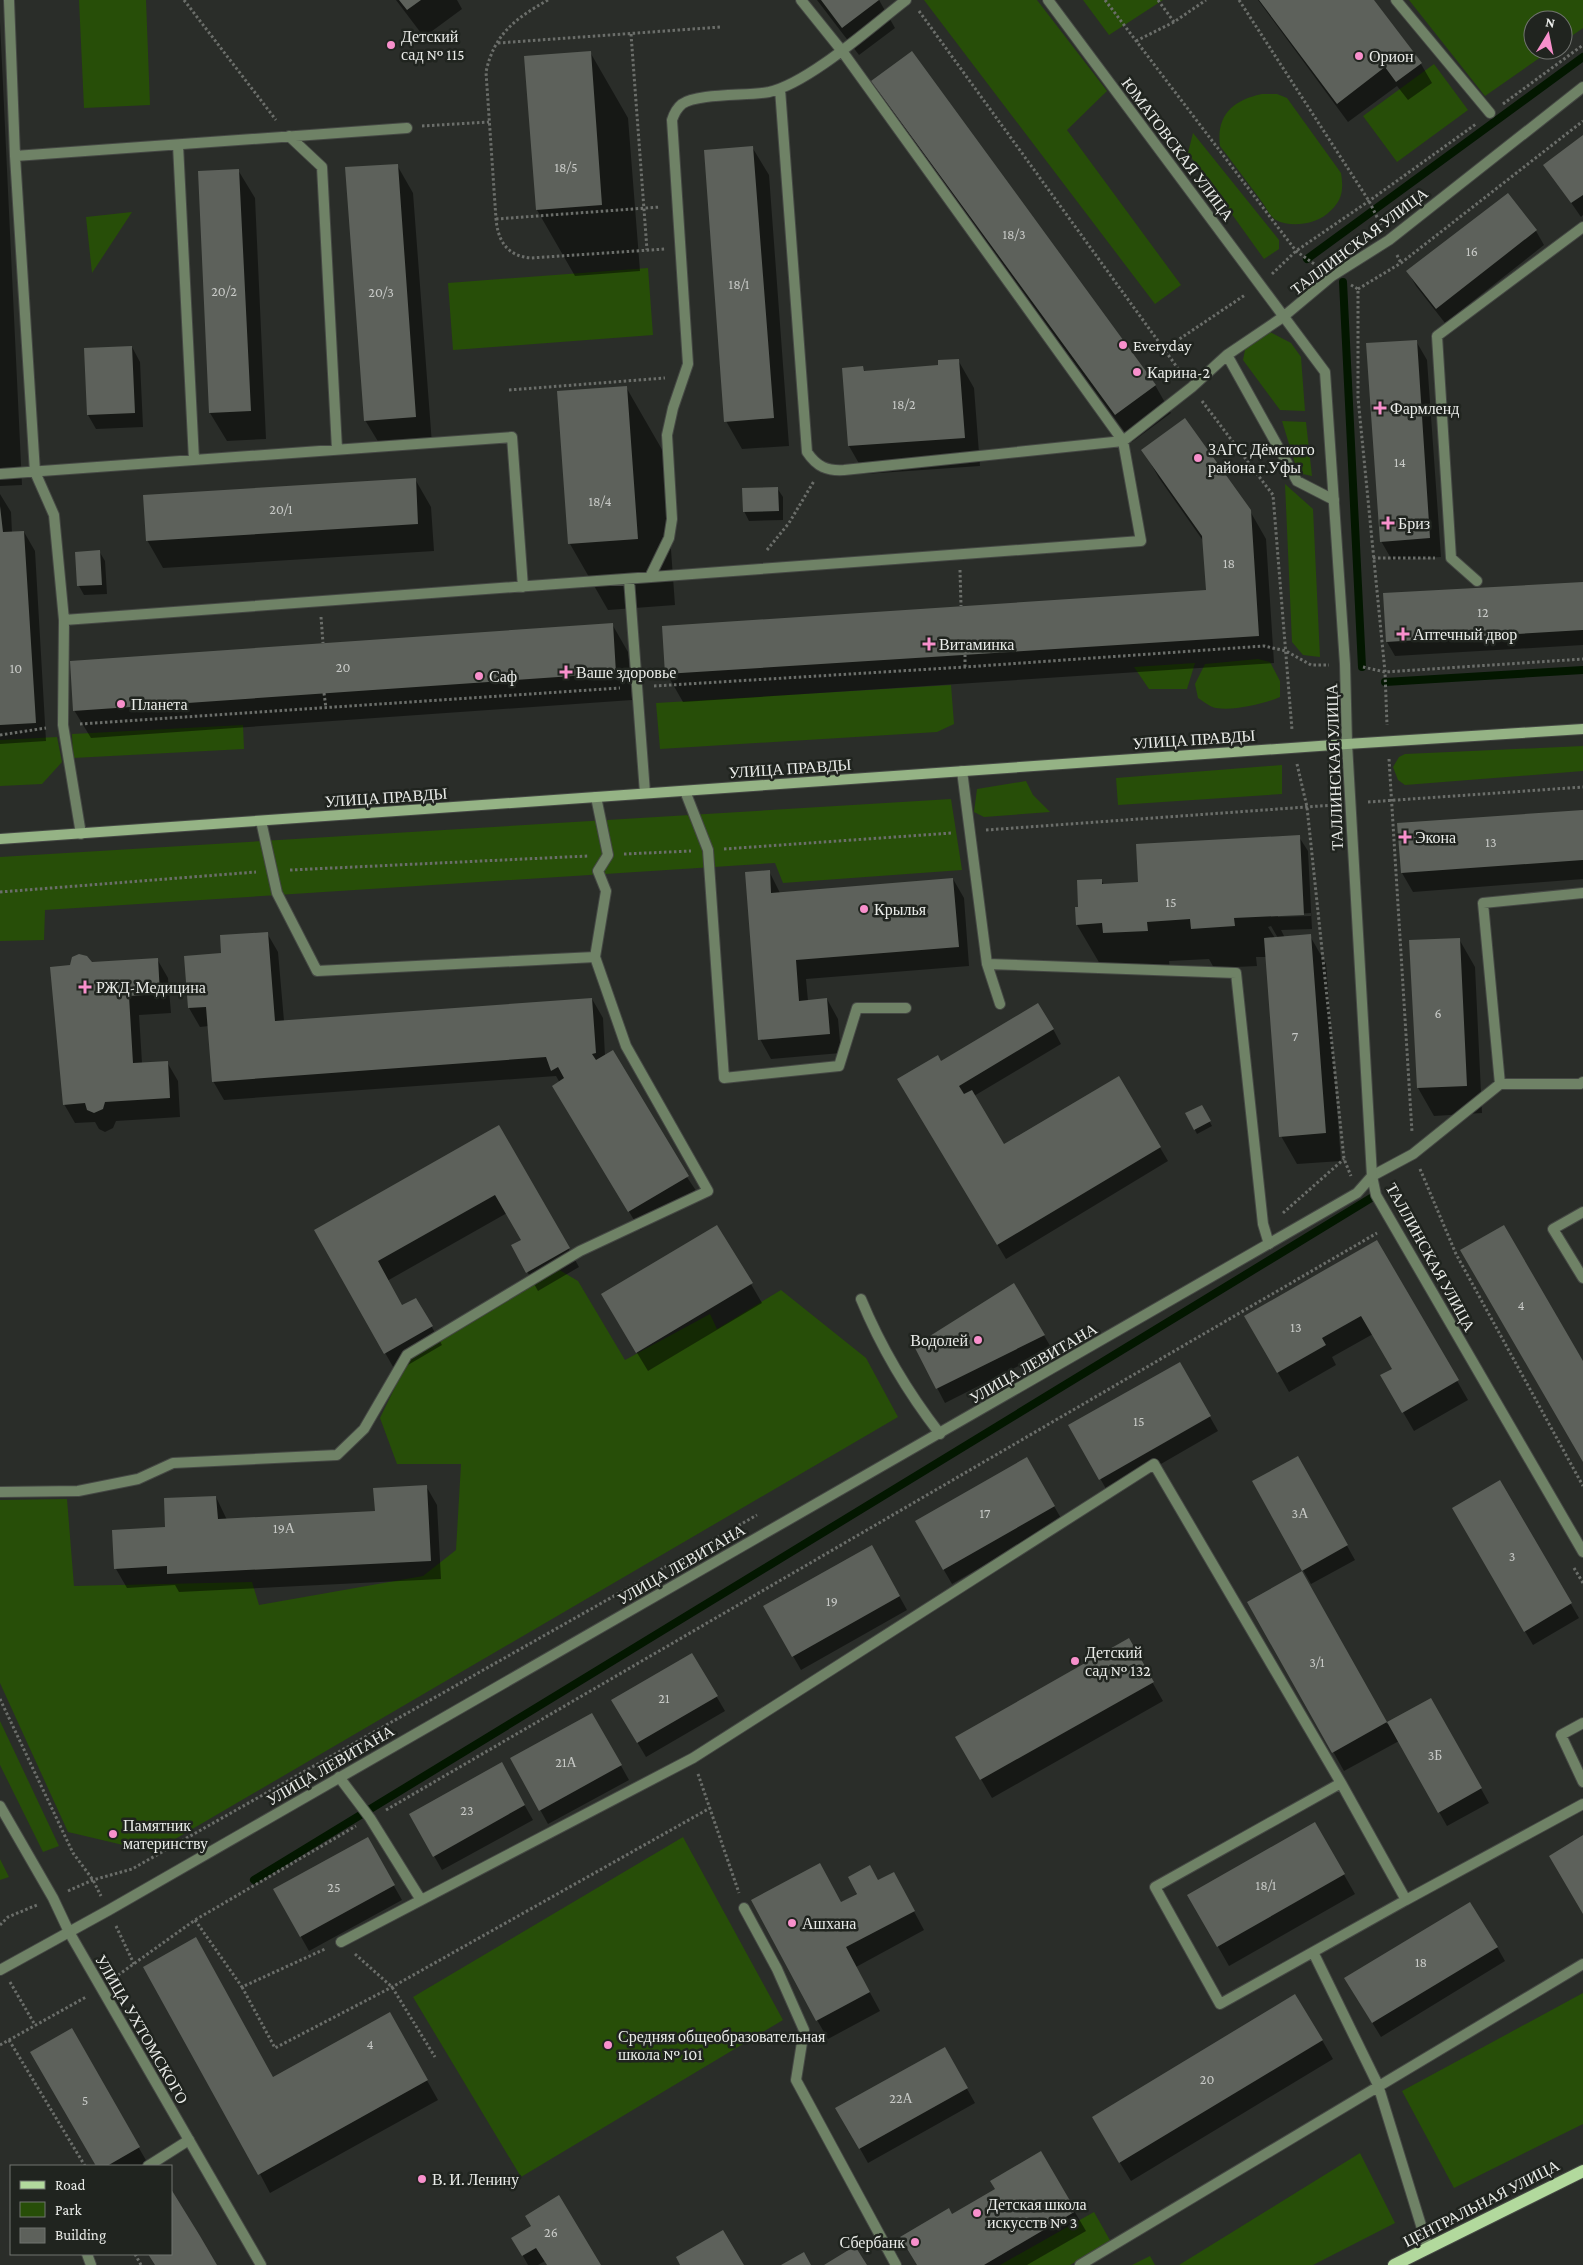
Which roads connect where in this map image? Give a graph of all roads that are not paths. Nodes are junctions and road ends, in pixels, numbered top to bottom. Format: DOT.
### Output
graph roads {
  1 [pos="9,0"];
  2 [pos="801,0"];
  3 [pos="906,0"];
  4 [pos="1048,0"];
  5 [pos="1396,0"];
  6 [pos="842,51"];
  7 [pos="1583,87"];
  8 [pos="780,89"];
  9 [pos="1490,114"];
  10 [pos="407,128"];
  11 [pos="289,136"];
  12 [pos="178,144"];
  13 [pos="15,156"];
  14 [pos="1583,227"];
  15 [pos="1283,317"];
  16 [pos="1226,355"];
  17 [pos="1123,441"];
  18 [pos="338,449"];
  19 [pos="194,460"];
  20 [pos="35,472"];
  21 [pos="0,474"];
  22 [pos="1334,500"];
  23 [pos="650,578"];
  24 [pos="629,579"];
  25 [pos="1477,581"];
  26 [pos="523,587"];
  27 [pos="64,620"];
  28 [pos="1583,729"];
  29 [pos="1346,744"];
  30 [pos="962,771"];
  31 [pos="685,791"];
  32 [pos="645,794"];
  33 [pos="596,797"];
  34 [pos="261,821"];
  35 [pos="81,834"];
  36 [pos="0,839"];
  37 [pos="1583,893"];
  38 [pos="595,957"];
  39 [pos="987,964"];
  40 [pos="1000,1004"];
  41 [pos="906,1008"];
  42 [pos="1500,1084"];
  43 [pos="1582,1086"];
  44 [pos="1372,1176"];
  45 [pos="1583,1212"];
  46 [pos="1270,1244"];
  47 [pos="1583,1278"];
  48 [pos="860,1299"];
  49 [pos="940,1434"];
  50 [pos="0,1492"];
  51 [pos="1583,1552"];
  52 [pos="1583,1723"];
  53 [pos="339,1777"];
  54 [pos="1583,1782"];
  55 [pos="1341,1783"];
  56 [pos="1583,1804"];
  57 [pos="0,1806"];
  58 [pos="421,1900"];
  59 [pos="1406,1900"];
  60 [pos="744,1908"];
  61 [pos="69,1932"];
  62 [pos="341,1942"];
  63 [pos="1313,1952"];
  64 [pos="1583,1964"];
  65 [pos="1,1969"];
  66 [pos="1378,2085"];
  67 [pos="189,2140"];
  68 [pos="150,2165"];
  69 [pos="1583,2170"];
  70 [pos="1428,2248"];
  71 [pos="261,2265"];
  72 [pos="896,2265"];
  73 [pos="1080,2265"];
  74 [pos="1394,2265"];
  1 -- 13 [label="street"];
  2 -- 6 [label="street"];
  3 -- 6 [label="street"];
  4 -- 15 [label="street, ЮМАТОВСКАЯ УЛИЦА"];
  5 -- 9 [label="street"];
  6 -- 8 [label="street"];
  6 -- 17 [label="street"];
  7 -- 15 [label="street, ТАЛЛИНСКАЯ УЛИЦА"];
  8 -- 17 [label="street"];
  8 -- 23 [label="street"];
  10 -- 11 [label="street"];
  11 -- 12 [label="street"];
  11 -- 18 [label="street"];
  12 -- 13 [label="street"];
  12 -- 19 [label="street"];
  13 -- 20 [label="street"];
  14 -- 25 [label="street"];
  15 -- 16 [label="street"];
  15 -- 22 [label="street, ТАЛЛИНСКАЯ УЛИЦА"];
  16 -- 17 [label="street"];
  16 -- 22 [label="street"];
  17 -- 23 [label="street"];
  18 -- 19 [label="street"];
  18 -- 26 [label="street"];
  19 -- 20 [label="street"];
  20 -- 21 [label="street"];
  20 -- 27 [label="street"];
  22 -- 29 [label="street, ТАЛЛИНСКАЯ УЛИЦА"];
  23 -- 24 [label="street"];
  24 -- 26 [label="street"];
  24 -- 32 [label="street"];
  26 -- 27 [label="street"];
  27 -- 35 [label="street"];
  28 -- 29 [label="main road, УЛИЦА ПРАВДЫ"];
  29 -- 30 [label="main road, УЛИЦА ПРАВДЫ"];
  29 -- 44 [label="street, ТАЛЛИНСКАЯ УЛИЦА"];
  30 -- 31 [label="main road, УЛИЦА ПРАВДЫ"];
  30 -- 39 [label="street"];
  31 -- 32 [label="main road, УЛИЦА ПРАВДЫ"];
  31 -- 41 [label="street"];
  32 -- 33 [label="main road, УЛИЦА ПРАВДЫ"];
  33 -- 34 [label="main road, УЛИЦА ПРАВДЫ"];
  33 -- 38 [label="street"];
  34 -- 35 [label="main road, УЛИЦА ПРАВДЫ"];
  34 -- 38 [label="street"];
  35 -- 36 [label="main road, УЛИЦА ПРАВДЫ"];
  37 -- 42 [label="street"];
  38 -- 50 [label="street"];
  39 -- 40 [label="street"];
  39 -- 46 [label="street"];
  42 -- 43 [label="street"];
  42 -- 44 [label="street, УЛИЦА ЛЕВИТАНА"];
  44 -- 46 [label="street, УЛИЦА ЛЕВИТАНА"];
  44 -- 51 [label="street, ТАЛЛИНСКАЯ УЛИЦА"];
  45 -- 47 [label="street"];
  46 -- 49 [label="street, УЛИЦА ЛЕВИТАНА"];
  48 -- 49 [label="street"];
  49 -- 53 [label="street, УЛИЦА ЛЕВИТАНА"];
  52 -- 54 [label="street"];
  53 -- 58 [label="street"];
  53 -- 61 [label="street, УЛИЦА ЛЕВИТАНА"];
  55 -- 58 [label="street"];
  55 -- 59 [label="street"];
  55 -- 63 [label="street"];
  56 -- 59 [label="street"];
  57 -- 61 [label="street, УЛИЦА УХТОМСКОГО"];
  58 -- 62 [label="street"];
  59 -- 63 [label="street"];
  60 -- 72 [label="street"];
  61 -- 65 [label="street, УЛИЦА ЛЕВИТАНА"];
  61 -- 67 [label="street, УЛИЦА УХТОМСКОГО"];
  63 -- 66 [label="street"];
  64 -- 66 [label="street"];
  66 -- 70 [label="street"];
  66 -- 73 [label="street"];
  67 -- 68 [label="street"];
  67 -- 71 [label="street, УЛИЦА УХТОМСКОГО"];
  69 -- 70 [label="main road, ЦЕНТРАЛЬНАЯ УЛИЦА"];
  70 -- 74 [label="main road, ЦЕНТРАЛЬНАЯ УЛИЦА"];
}
